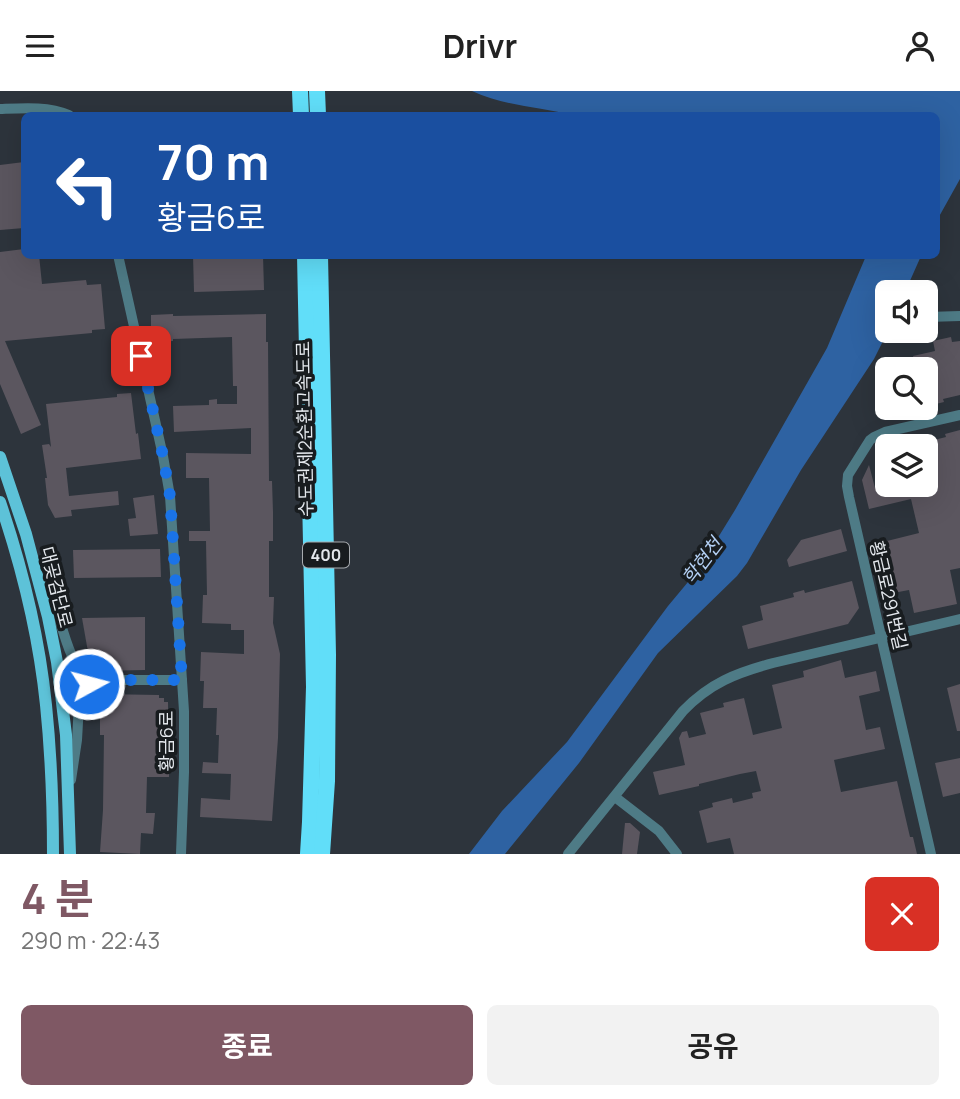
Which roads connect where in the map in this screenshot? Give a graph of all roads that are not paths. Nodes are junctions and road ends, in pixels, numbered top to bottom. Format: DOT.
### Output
graph roads {
  1 [pos="300,91"];
  2 [pos="317,91"];
  3 [pos="0,109"];
  4 [pos="58,112"];
  5 [pos="301,112"];
  6 [pos="317,112"];
  7 [pos="119,259"];
  8 [pos="305,259"];
  9 [pos="320,259"];
  10 [pos="960,316"];
  11 [pos="938,317"];
  12 [pos="960,415"];
  13 [pos="0,457"];
  14 [pos="0,502"];
  15 [pos="34,565"];
  16 [pos="960,619"];
  17 [pos="881,637"];
  18 [pos="94,680"];
  19 [pos="182,680"];
  20 [pos="68,793"];
  21 [pos="615,797"];
  22 [pos="53,854"];
  23 [pos="70,854"];
  24 [pos="181,854"];
  25 [pos="307,854"];
  26 [pos="322,854"];
  27 [pos="568,854"];
  28 [pos="677,854"];
  29 [pos="931,854"];
  1 -- 5 [label="highway"];
  2 -- 6 [label="highway"];
  3 -- 4 [label="street"];
  7 -- 19 [label="street, 황금6로"];
  8 -- 25 [label="highway, 수도권제2순환고속도로 / 400"];
  9 -- 26 [label="highway, 수도권제2순환고속도로 / 400"];
  10 -- 11 [label="street"];
  12 -- 17 [label="street, 황금로291번길"];
  13 -- 15 [label="main road, 대곶검단로"];
  14 -- 22 [label="main road, 대곶검단로"];
  15 -- 18 [label="street"];
  15 -- 20 [label="main road, 대곶검단로"];
  16 -- 17 [label="street"];
  17 -- 21 [label="street"];
  17 -- 29 [label="street, 황금로291번길"];
  18 -- 19 [label="street"];
  18 -- 20 [label="street"];
  19 -- 24 [label="street, 황금6로"];
  20 -- 23 [label="main road, 대곶검단로"];
  21 -- 27 [label="street"];
  21 -- 28 [label="street"];
}
